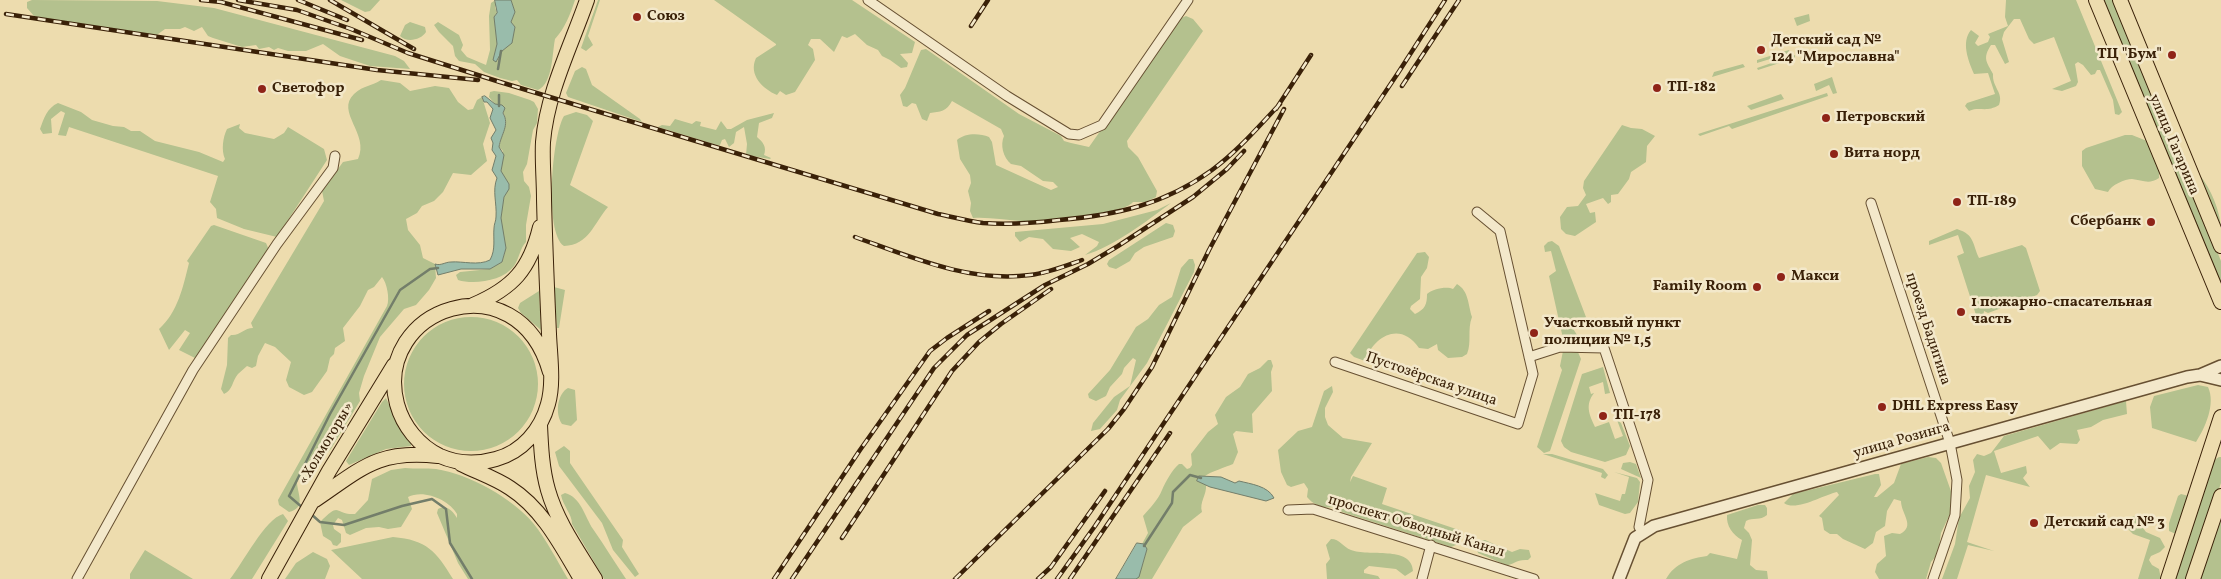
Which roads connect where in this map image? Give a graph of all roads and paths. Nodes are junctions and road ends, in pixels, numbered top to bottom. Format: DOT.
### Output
graph roads {
  1 [pos="587,0"];
  2 [pos="868,0"];
  3 [pos="1188,0"];
  4 [pos="2096,0"];
  5 [pos="2120,0"];
  6 [pos="335,156"];
  7 [pos="1871,203"];
  8 [pos="544,212"];
  9 [pos="1477,212"];
  10 [pos="2221,246"];
  11 [pos="2221,302"];
  12 [pos="471,306"];
  13 [pos="1529,357"];
  14 [pos="398,358"];
  15 [pos="1335,362"];
  16 [pos="2221,366"];
  17 [pos="550,372"];
  18 [pos="2200,375"];
  19 [pos="2221,380"];
  20 [pos="2221,417"];
  21 [pos="540,425"];
  22 [pos="1950,443"];
  23 [pos="448,458"];
  24 [pos="2221,496"];
  25 [pos="309,508"];
  26 [pos="1288,510"];
  27 [pos="1642,532"];
  28 [pos="1431,545"];
  29 [pos="77,579"];
  30 [pos="269,579"];
  31 [pos="581,579"];
  32 [pos="595,579"];
  33 [pos="1422,579"];
  34 [pos="1534,579"];
  35 [pos="1619,579"];
  36 [pos="1933,579"];
  37 [pos="2168,579"];
  38 [pos="2193,579"];
  1 -- 8 [label="main road"];
  2 -- 3 [label="street"];
  4 -- 11 [label="main road, улица Гагарина"];
  5 -- 10 [label="main road, улица Гагарина"];
  6 -- 29 [label="street"];
  7 -- 22 [label="street, проезд Бадигина"];
  8 -- 12 [label="main road, «Холмогоры»"];
  8 -- 17 [label="main road, «Холмогоры»"];
  9 -- 13 [label="street"];
  12 -- 14 [label="main road, «Холмогоры»"];
  12 -- 17 [label="main road, «Холмогоры»"];
  13 -- 15 [label="street, Пустозёрская улица"];
  13 -- 27 [label="street"];
  14 -- 23 [label="main road, «Холмогоры»"];
  14 -- 25 [label="main road, «Холмогоры»"];
  16 -- 18 [label="street"];
  17 -- 21 [label="main road, «Холмогоры»"];
  18 -- 19 [label="street"];
  18 -- 22 [label="street, улица Розинга"];
  20 -- 37 [label="main road"];
  21 -- 23 [label="main road, «Холмогоры»"];
  21 -- 32 [label="main road"];
  22 -- 27 [label="street, улица Розинга"];
  22 -- 36 [label="street, проезд Бадигина"];
  23 -- 25 [label="main road, «Холмогоры»"];
  23 -- 31 [label="main road"];
  24 -- 38 [label="main road"];
  25 -- 30 [label="main road"];
  26 -- 28 [label="street, проспект Обводный Канал"];
  27 -- 35 [label="street"];
  28 -- 33 [label="street"];
  28 -- 34 [label="street, проспект Обводный Канал"];
}
